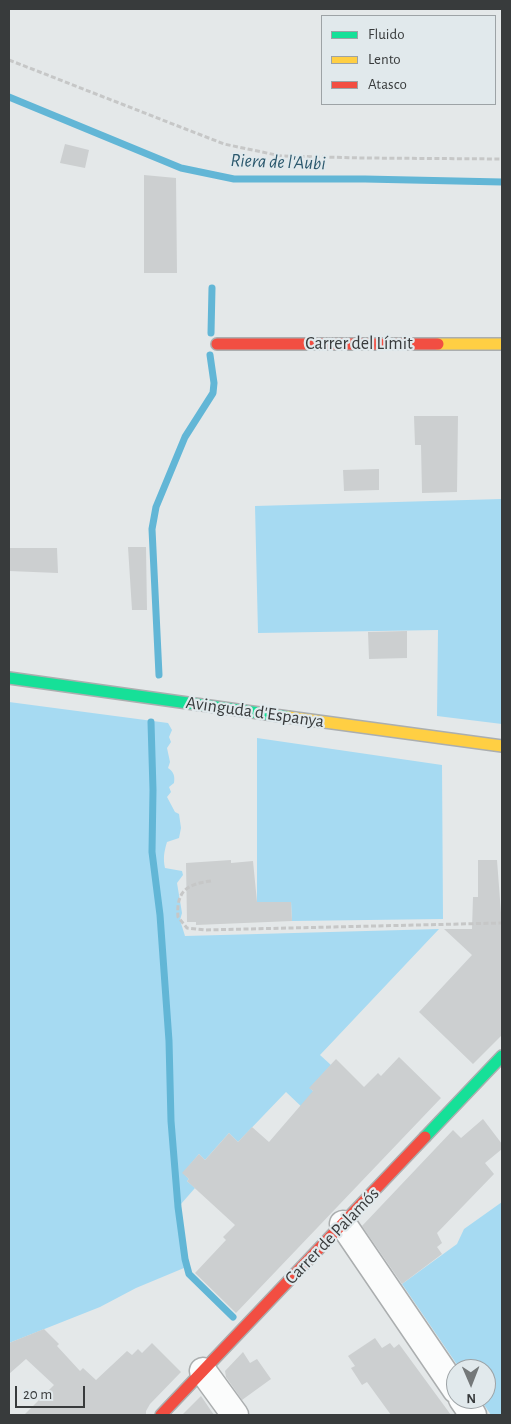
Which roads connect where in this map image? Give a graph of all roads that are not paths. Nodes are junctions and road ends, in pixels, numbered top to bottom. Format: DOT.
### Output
graph roads {
  1 [pos="217,344"];
  2 [pos="502,344"];
  3 [pos="9,678"];
  4 [pos="502,746"];
  5 [pos="502,1056"];
  6 [pos="343,1224"];
  7 [pos="203,1371"];
  8 [pos="446,1375"];
  9 [pos="161,1415"];
  10 [pos="235,1415"];
  1 -- 2 [label="street, Carrer del Límit"];
  3 -- 4 [label="street, Avinguda d'Espanya"];
  5 -- 6 [label="street, Carrer de Palamós"];
  6 -- 7 [label="street, Carrer de Palamós"];
  6 -- 8 [label="street"];
  7 -- 9 [label="street, Carrer de Palamós"];
  7 -- 10 [label="street"];
}
